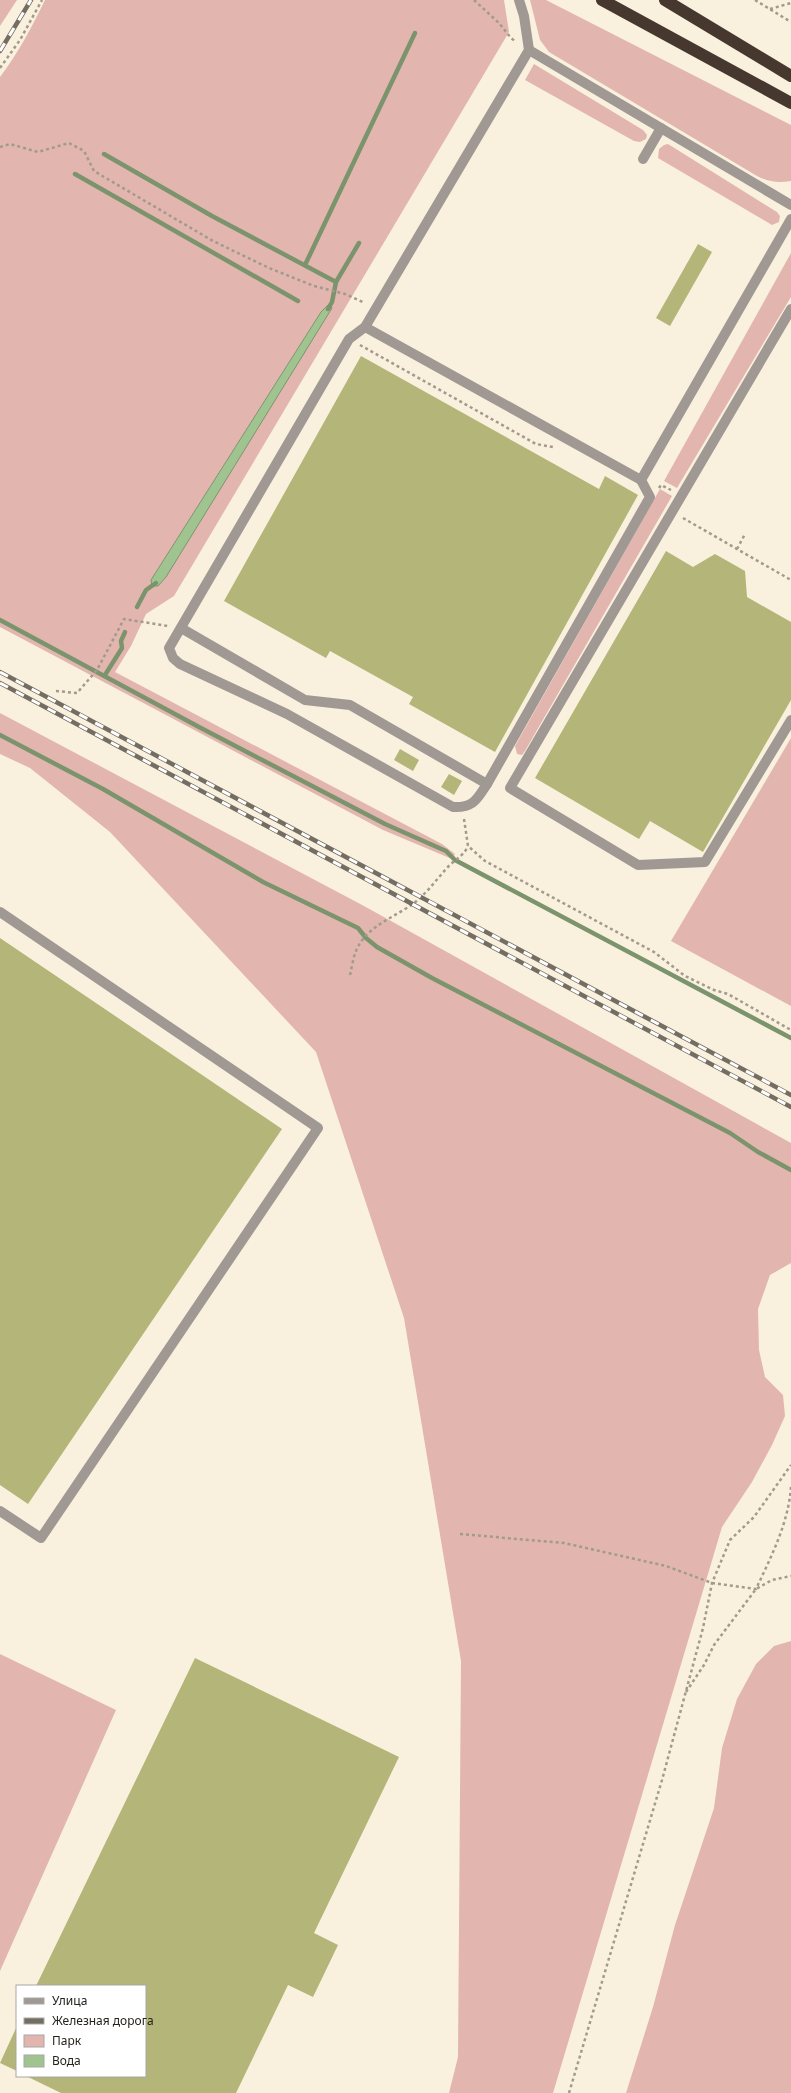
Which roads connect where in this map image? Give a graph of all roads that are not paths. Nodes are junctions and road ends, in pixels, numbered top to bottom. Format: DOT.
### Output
graph roads {
  1 [pos="519,0"];
  2 [pos="602,0"];
  3 [pos="665,0"];
  4 [pos="529,50"];
  5 [pos="791,76"];
  6 [pos="791,103"];
  7 [pos="661,128"];
  8 [pos="643,159"];
  9 [pos="791,205"];
  10 [pos="791,219"];
  11 [pos="791,309"];
  12 [pos="365,327"];
  13 [pos="641,480"];
  14 [pos="181,628"];
  15 [pos="791,720"];
  16 [pos="487,784"];
  17 [pos="0,912"];
  18 [pos="0,1511"];
  1 -- 4 [label="lane"];
  2 -- 6 [label="highway"];
  3 -- 5 [label="highway"];
  4 -- 7 [label="lane"];
  4 -- 12 [label="lane"];
  7 -- 8 [label="lane"];
  7 -- 9 [label="lane"];
  10 -- 13 [label="lane"];
  11 -- 15 [label="lane"];
  12 -- 13 [label="lane"];
  12 -- 14 [label="lane"];
  13 -- 16 [label="lane"];
  14 -- 16 [label="lane"];
  14 -- 16 [label="lane"];
  17 -- 18 [label="lane"];
}
